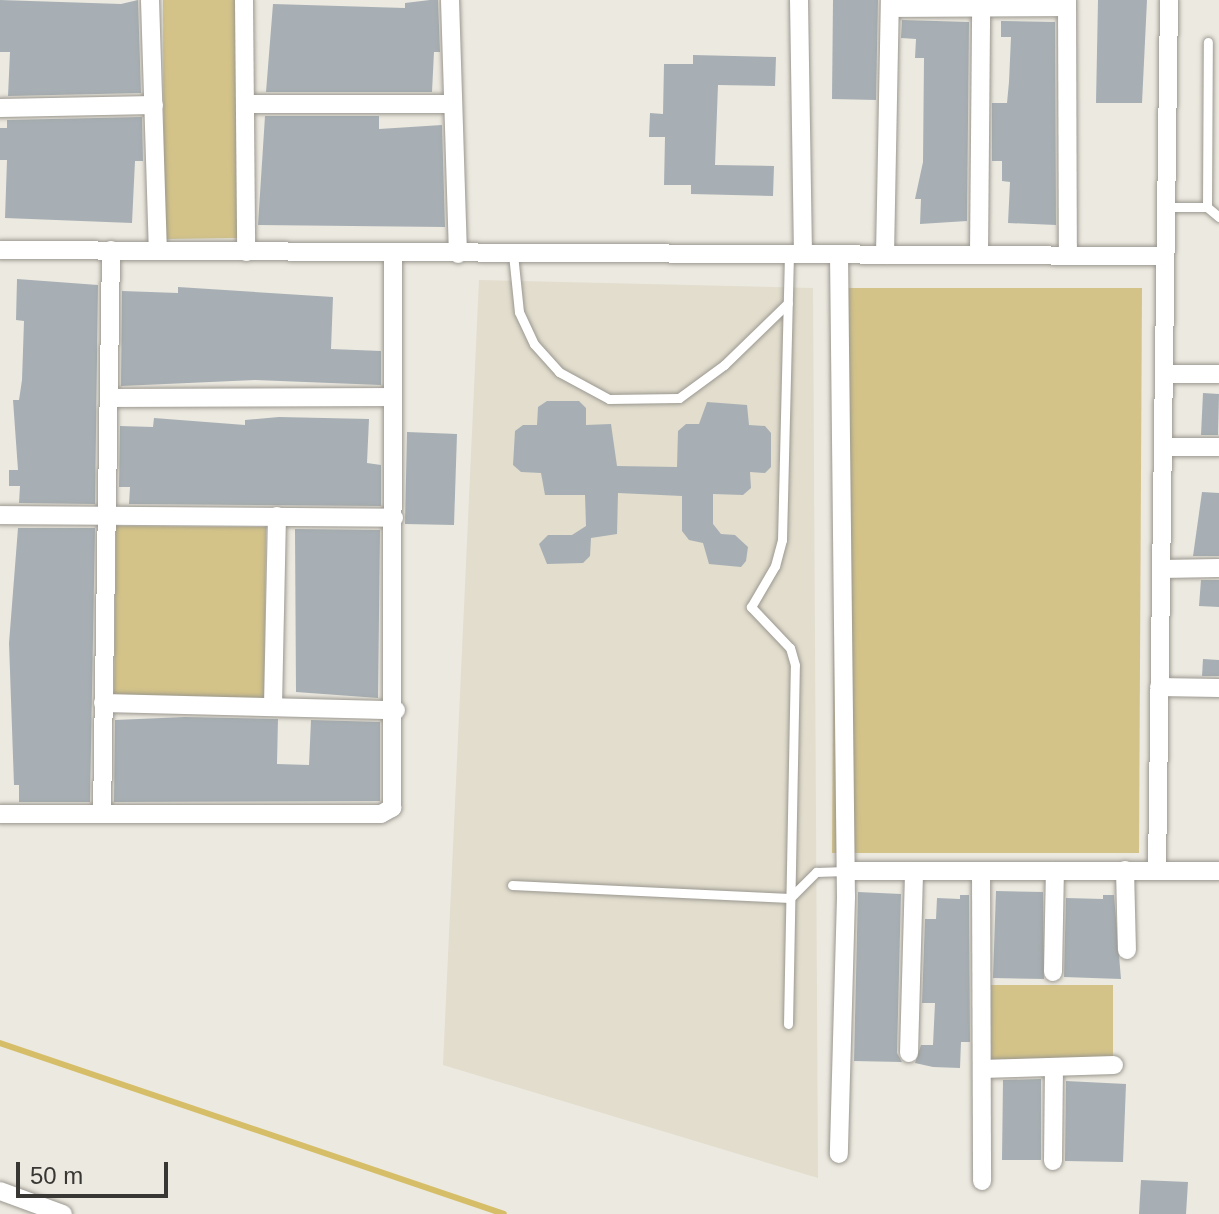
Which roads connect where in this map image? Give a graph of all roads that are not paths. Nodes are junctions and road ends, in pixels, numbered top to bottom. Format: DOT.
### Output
graph roads {
  1 [pos="150,0"];
  2 [pos="244,0"];
  3 [pos="450,0"];
  4 [pos="799,0"];
  5 [pos="1169,0"];
  6 [pos="890,4"];
  7 [pos="1067,4"];
  8 [pos="981,7"];
  9 [pos="1208,42"];
  10 [pos="245,104"];
  11 [pos="451,104"];
  12 [pos="154,105"];
  13 [pos="0,108"];
  14 [pos="1166,207"];
  15 [pos="1207,207"];
  16 [pos="1219,217"];
  17 [pos="0,250"];
  18 [pos="111,250"];
  19 [pos="158,251"];
  20 [pos="246,252"];
  21 [pos="393,252"];
  22 [pos="458,254"];
  23 [pos="513,254"];
  24 [pos="796,254"];
  25 [pos="839,254"];
  26 [pos="979,254"];
  27 [pos="885,255"];
  28 [pos="1068,255"];
  29 [pos="1165,256"];
  30 [pos="788,303"];
  31 [pos="1164,374"];
  32 [pos="1219,374"];
  33 [pos="392,397"];
  34 [pos="111,398"];
  35 [pos="1163,447"];
  36 [pos="1219,447"];
  37 [pos="0,515"];
  38 [pos="103,516"];
  39 [pos="277,516"];
  40 [pos="394,518"];
  41 [pos="1219,568"];
  42 [pos="1161,569"];
  43 [pos="1159,687"];
  44 [pos="1219,688"];
  45 [pos="103,703"];
  46 [pos="273,706"];
  47 [pos="396,710"];
  48 [pos="102,813"];
  49 [pos="0,814"];
  50 [pos="1125,870"];
  51 [pos="846,871"];
  52 [pos="914,871"];
  53 [pos="981,871"];
  54 [pos="1055,871"];
  55 [pos="1157,871"];
  56 [pos="1219,871"];
  57 [pos="512,885"];
  58 [pos="790,898"];
  59 [pos="1127,950"];
  60 [pos="1053,972"];
  61 [pos="788,1024"];
  62 [pos="909,1053"];
  63 [pos="1114,1065"];
  64 [pos="1054,1067"];
  65 [pos="983,1069"];
  66 [pos="839,1154"];
  67 [pos="1053,1161"];
  68 [pos="982,1181"];
  69 [pos="0,1191"];
  70 [pos="63,1214"];
  1 -- 12 [label="street"];
  2 -- 10 [label="street"];
  3 -- 11 [label="street"];
  4 -- 24 [label="street"];
  5 -- 14 [label="street"];
  6 -- 8 [label="street"];
  6 -- 27 [label="street"];
  7 -- 8 [label="street"];
  7 -- 28 [label="street"];
  8 -- 26 [label="street"];
  9 -- 15 [label="lane"];
  10 -- 11 [label="street"];
  10 -- 20 [label="street"];
  11 -- 22 [label="street"];
  12 -- 13 [label="street"];
  12 -- 19 [label="street"];
  14 -- 15 [label="lane"];
  14 -- 29 [label="street"];
  15 -- 16 [label="lane"];
  17 -- 18 [label="street"];
  18 -- 19 [label="street"];
  18 -- 34 [label="street"];
  19 -- 20 [label="street"];
  20 -- 21 [label="street"];
  21 -- 22 [label="street"];
  21 -- 33 [label="street"];
  22 -- 23 [label="street"];
  23 -- 24 [label="street"];
  23 -- 30 [label="lane"];
  24 -- 25 [label="street"];
  24 -- 30 [label="lane"];
  25 -- 27 [label="street"];
  25 -- 51 [label="street"];
  26 -- 27 [label="street"];
  26 -- 28 [label="street"];
  28 -- 29 [label="street"];
  29 -- 31 [label="street"];
  30 -- 58 [label="lane"];
  31 -- 32 [label="street"];
  31 -- 35 [label="street"];
  33 -- 34 [label="street"];
  33 -- 40 [label="street"];
  34 -- 38 [label="street"];
  35 -- 36 [label="street"];
  35 -- 42 [label="street"];
  37 -- 38 [label="street"];
  38 -- 39 [label="street"];
  38 -- 45 [label="street"];
  39 -- 40 [label="street"];
  39 -- 46 [label="street"];
  40 -- 47 [label="street"];
  41 -- 42 [label="street"];
  42 -- 43 [label="street"];
  43 -- 44 [label="street"];
  43 -- 55 [label="street"];
  45 -- 46 [label="street"];
  45 -- 48 [label="street"];
  46 -- 47 [label="street"];
  47 -- 48 [label="street"];
  48 -- 49 [label="street"];
  50 -- 54 [label="street"];
  50 -- 55 [label="street"];
  50 -- 59 [label="street"];
  51 -- 52 [label="street"];
  51 -- 58 [label="lane"];
  51 -- 66 [label="street"];
  52 -- 53 [label="street"];
  52 -- 62 [label="street"];
  53 -- 54 [label="street"];
  53 -- 65 [label="street"];
  54 -- 60 [label="street"];
  55 -- 56 [label="street"];
  57 -- 58 [label="lane"];
  58 -- 61 [label="lane"];
  63 -- 64 [label="street"];
  64 -- 65 [label="street"];
  64 -- 67 [label="street"];
  65 -- 68 [label="street"];
  69 -- 70 [label="street"];
}
